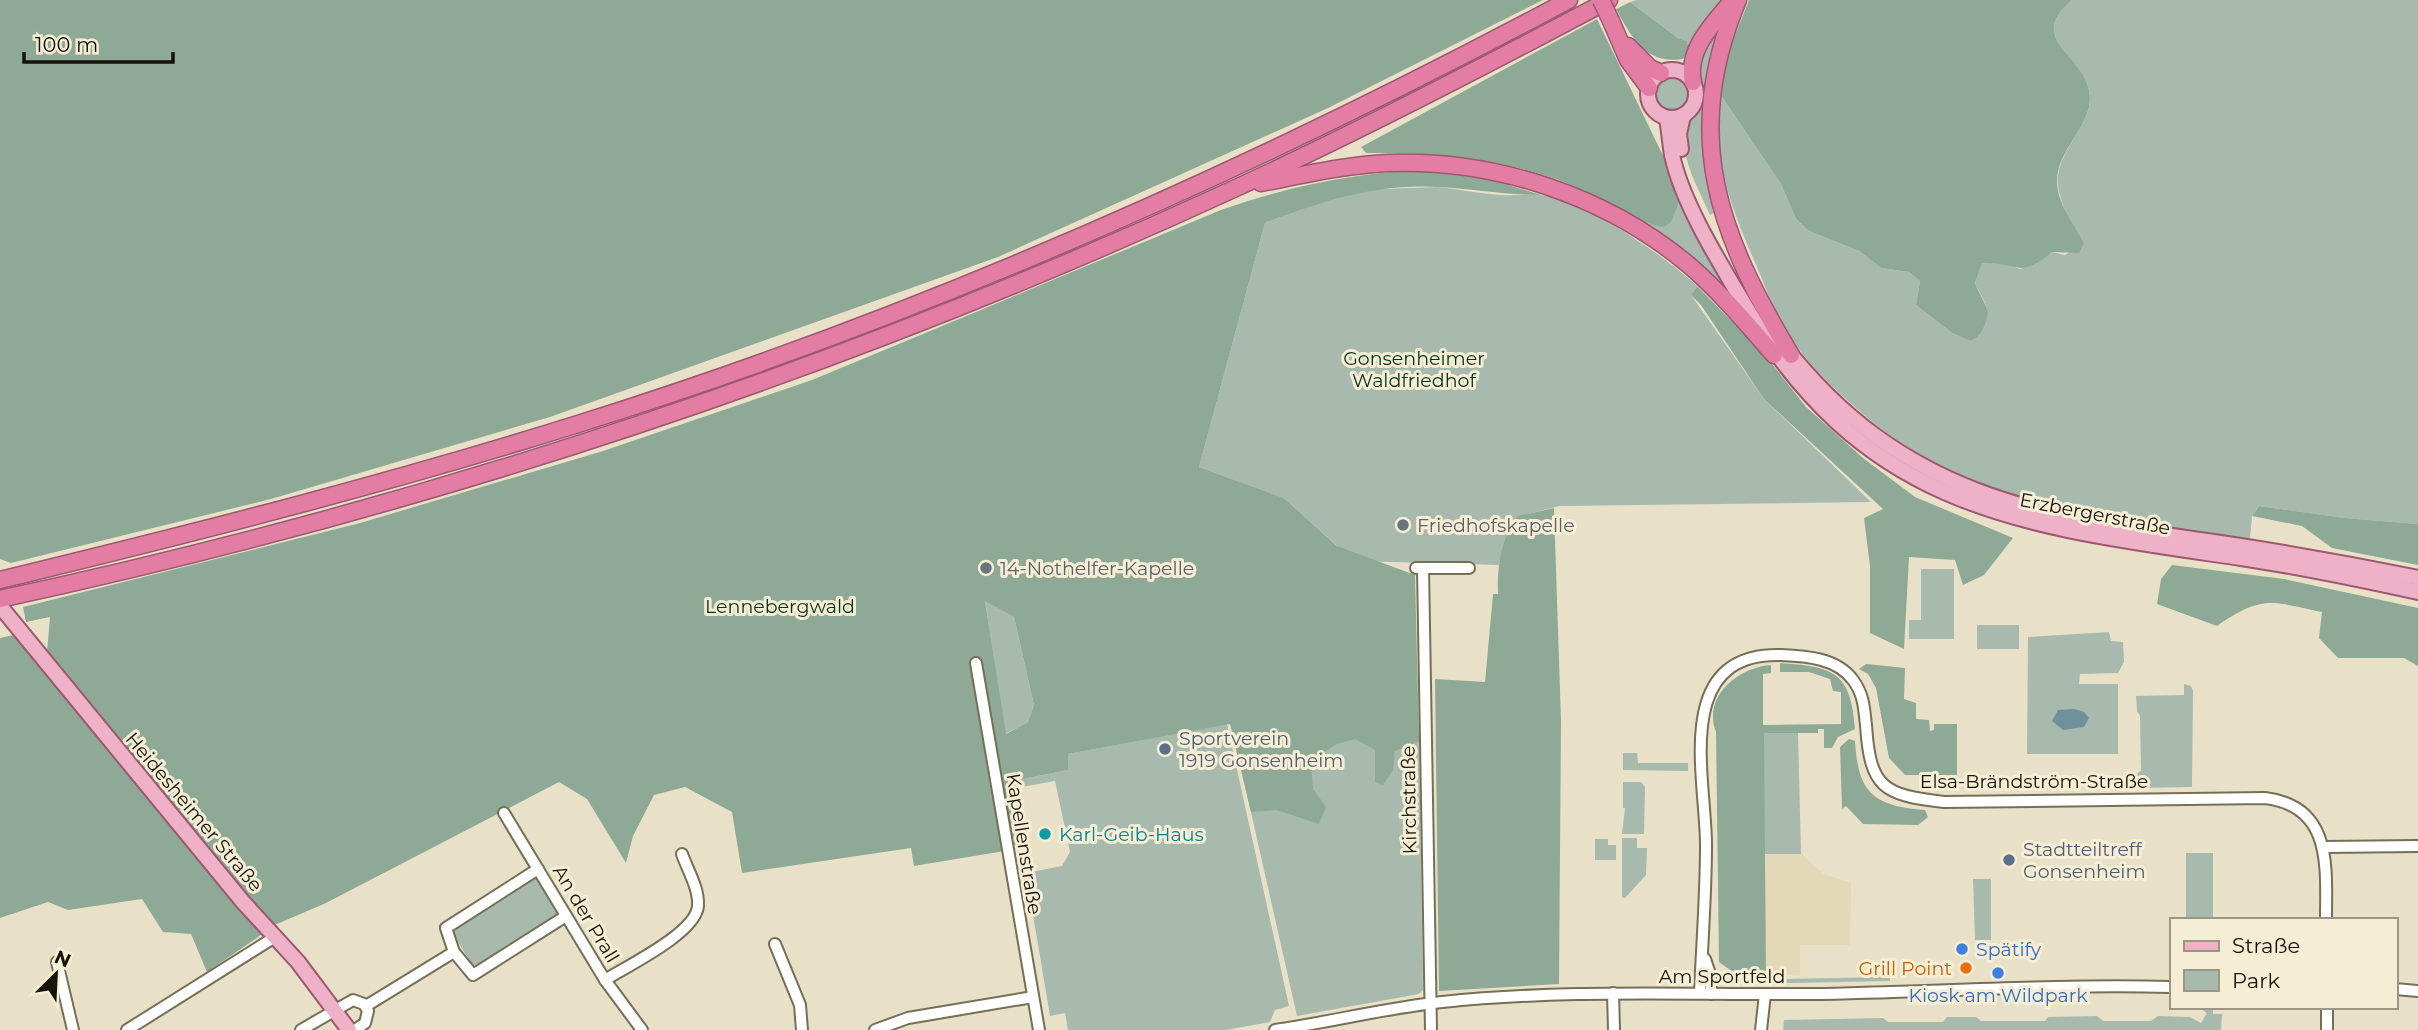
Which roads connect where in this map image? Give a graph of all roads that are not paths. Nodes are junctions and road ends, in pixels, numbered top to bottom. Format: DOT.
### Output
graph roads {
  1 [pos="1569,0"];
  2 [pos="1601,0"];
  3 [pos="1609,0"];
  4 [pos="1733,0"];
  5 [pos="1738,0"];
  6 [pos="1611,21"];
  7 [pos="1661,73"];
  8 [pos="1693,82"];
  9 [pos="1649,88"];
  10 [pos="1683,116"];
  11 [pos="1667,118"];
  12 [pos="1238,187"];
  13 [pos="1782,355"];
  14 [pos="1469,568"];
  15 [pos="2418,578"];
  16 [pos="0,580"];
  17 [pos="2418,592"];
  18 [pos="2,601"];
  19 [pos="976,663"];
  20 [pos="503,813"];
  21 [pos="2418,846"];
  22 [pos="2324,847"];
  23 [pos="682,854"];
  24 [pos="538,869"];
  25 [pos="566,916"];
  26 [pos="2326,918"];
  27 [pos="275,937"];
  28 [pos="775,944"];
  29 [pos="454,952"];
  30 [pos="57,962"];
  31 [pos="605,980"];
  32 [pos="2170,987"];
  33 [pos="2397,989"];
  34 [pos="2418,991"];
  35 [pos="1613,993"];
  36 [pos="1706,993"];
  37 [pos="1765,994"];
  38 [pos="1033,997"];
  39 [pos="1430,1003"];
  40 [pos="366,1006"];
  41 [pos="2327,1009"];
  42 [pos="335,1012"];
  43 [pos="74,1030"];
  44 [pos="127,1030"];
  45 [pos="301,1030"];
  46 [pos="349,1030"];
  47 [pos="355,1030"];
  48 [pos="642,1030"];
  49 [pos="802,1030"];
  50 [pos="875,1030"];
  51 [pos="1039,1030"];
  52 [pos="1275,1030"];
  53 [pos="1431,1030"];
  54 [pos="1614,1030"];
  55 [pos="1761,1030"];
  56 [pos="2327,1030"];
  1 -- 16 [label="highway"];
  2 -- 6 [label="highway, bridge"];
  3 -- 12 [label="highway"];
  4 -- 8 [label="highway"];
  5 -- 13 [label="highway"];
  6 -- 7 [label="highway"];
  6 -- 9 [label="highway"];
  7 -- 8 [label="main road"];
  7 -- 9 [label="main road"];
  8 -- 10 [label="main road"];
  9 -- 11 [label="main road"];
  10 -- 11 [label="main road"];
  10 -- 13 [label="main road"];
  11 -- 13 [label="main road"];
  12 -- 13 [label="highway"];
  12 -- 18 [label="highway"];
  13 -- 15 [label="main road, Erzbergerstraße"];
  13 -- 17 [label="main road, Erzbergerstraße"];
  14 -- 39 [label="street, Kirchstraße"];
  18 -- 27 [label="main road, Heidesheimer Straße"];
  19 -- 38 [label="street, Kapellenstraße"];
  20 -- 24 [label="street, An der Prall"];
  21 -- 22 [label="street"];
  22 -- 26 [label="street, Elsa-Brändström-Straße"];
  22 -- 36 [label="street, Elsa-Brändström-Straße"];
  23 -- 31 [label="street"];
  24 -- 25 [label="street, An der Prall"];
  24 -- 29 [label="street"];
  25 -- 29 [label="street"];
  25 -- 31 [label="street, An der Prall"];
  27 -- 42 [label="main road, Heidesheimer Straße"];
  27 -- 44 [label="street"];
  28 -- 49 [label="street"];
  29 -- 40 [label="street"];
  30 -- 43 [label="street"];
  31 -- 48 [label="street, An der Prall"];
  32 -- 37 [label="street, Am Sportfeld"];
  33 -- 34 [label="street"];
  35 -- 36 [label="street, Am Sportfeld"];
  35 -- 39 [label="street, Am Sportfeld"];
  35 -- 54 [label="street"];
  36 -- 37 [label="street, Am Sportfeld"];
  37 -- 55 [label="street"];
  38 -- 50 [label="street"];
  38 -- 51 [label="street, Kapellenstraße"];
  39 -- 52 [label="street, Am Sportfeld"];
  39 -- 53 [label="street, Kirchstraße"];
  40 -- 42 [label="street"];
  40 -- 47 [label="street"];
  41 -- 56 [label="street"];
  42 -- 45 [label="street"];
  42 -- 46 [label="main road, Heidesheimer Straße"];
}
